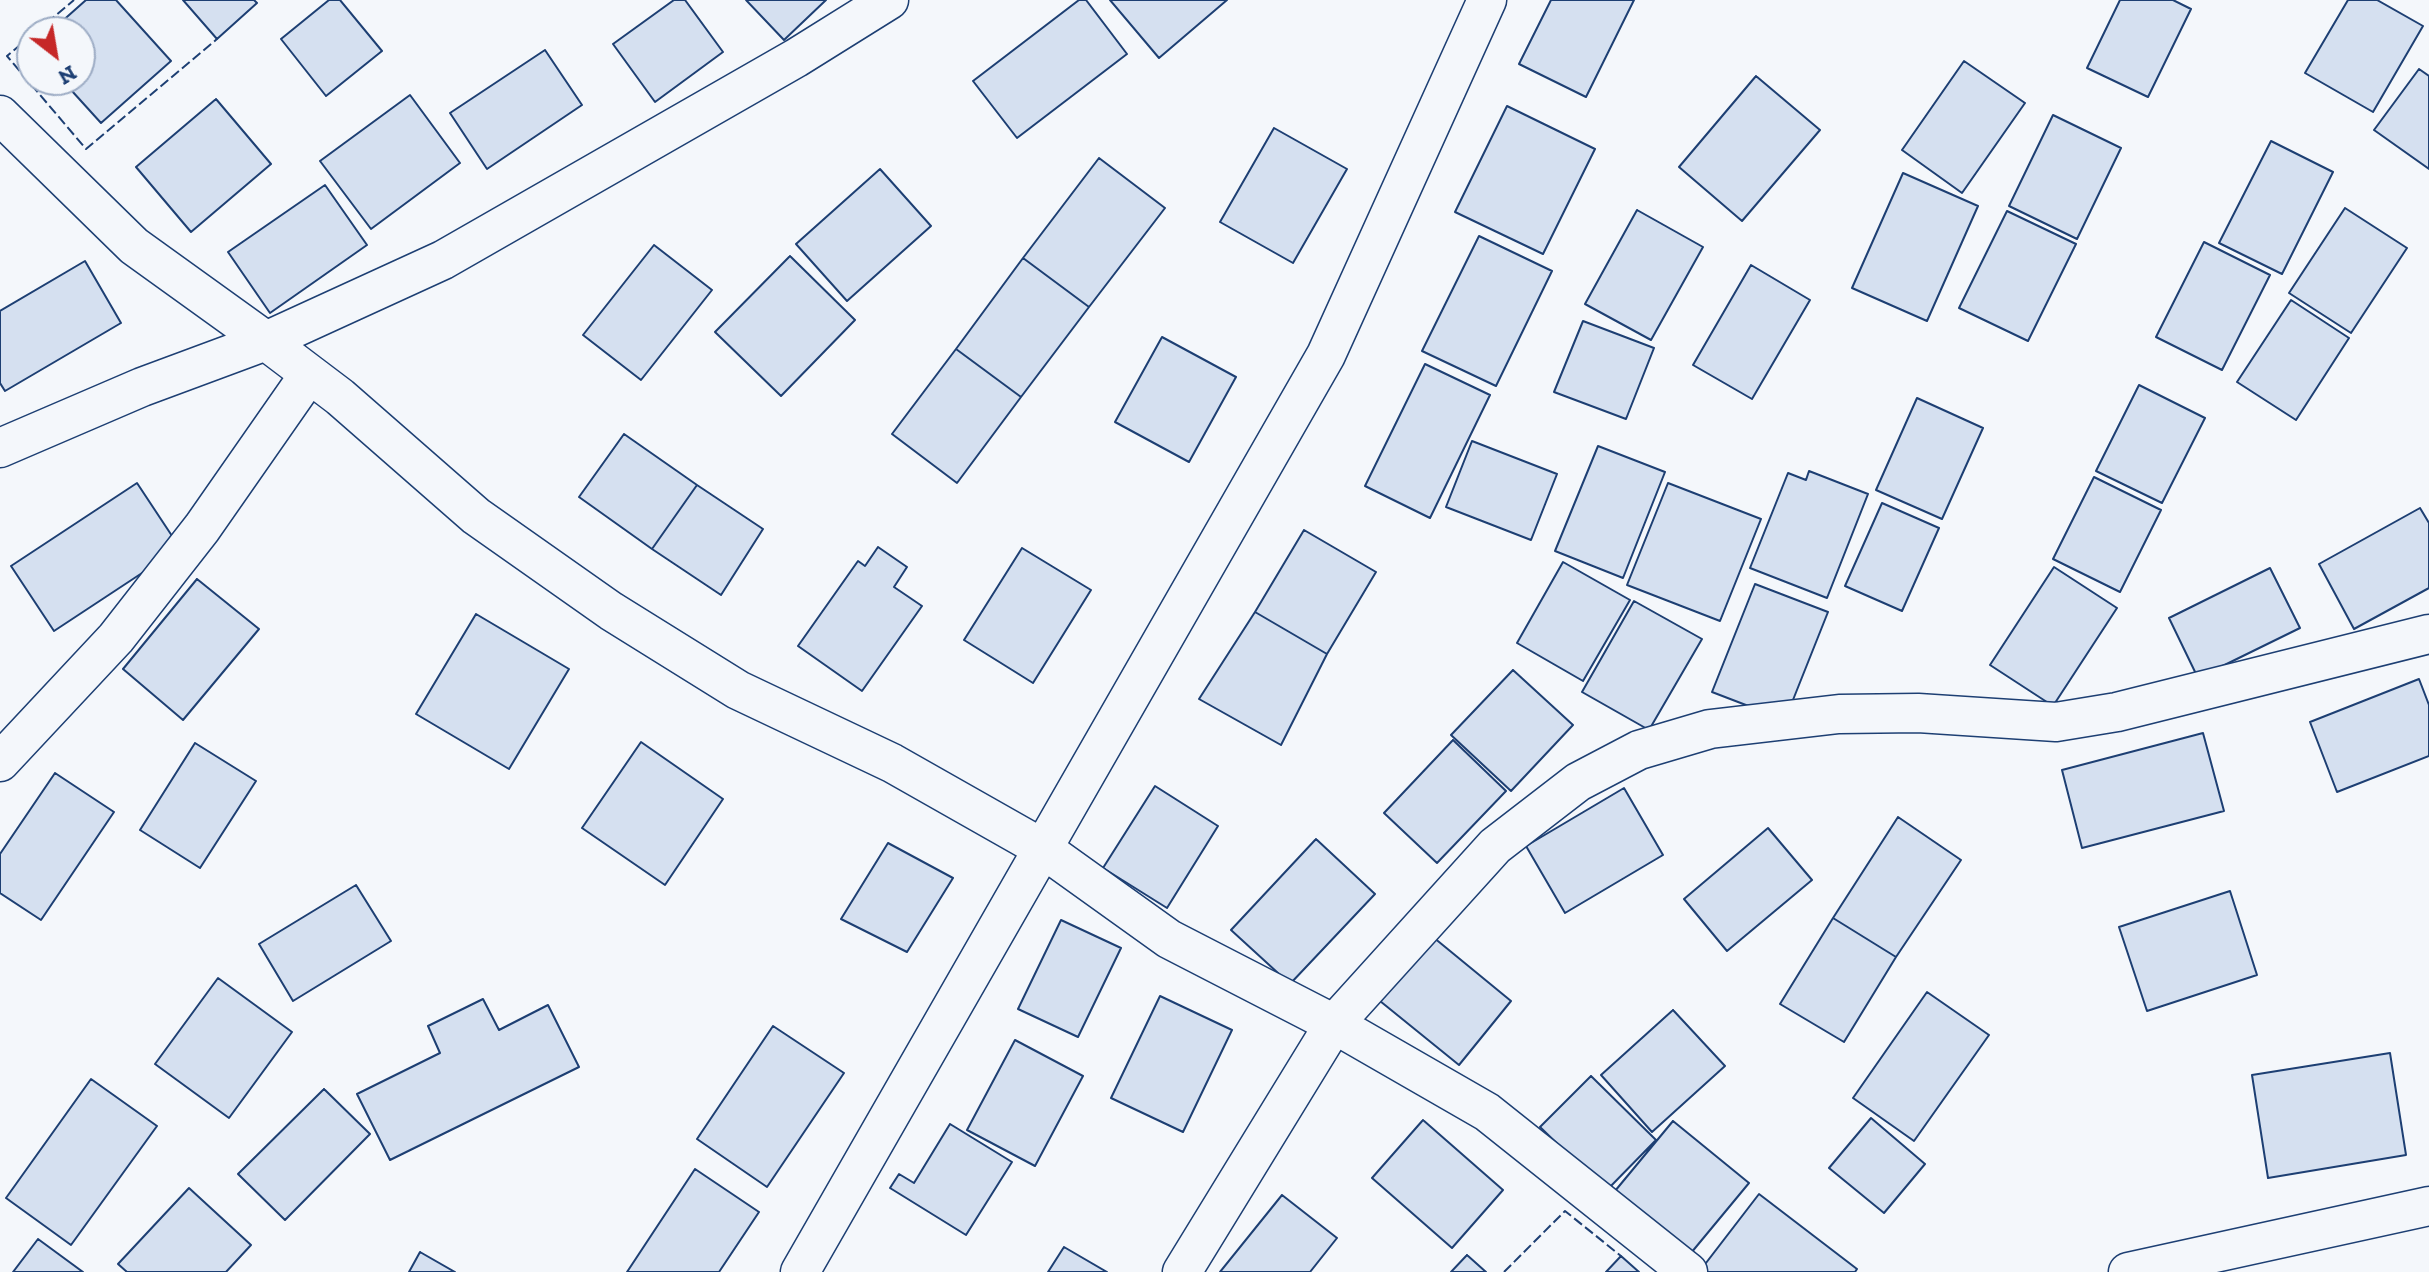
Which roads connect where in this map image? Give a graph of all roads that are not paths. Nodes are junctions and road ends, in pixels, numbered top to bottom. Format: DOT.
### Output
graph roads {
  1 [pos="889,0"];
  2 [pos="1487,0"];
  3 [pos="0,115"];
  4 [pos="266,341"];
  5 [pos="308,376"];
  6 [pos="0,448"];
  7 [pos="2429,634"];
  8 [pos="0,762"];
  9 [pos="1042,848"];
  10 [pos="1334,1024"];
  11 [pos="2429,1206"];
  12 [pos="800,1272"];
  13 [pos="1182,1272"];
  14 [pos="1688,1272"];
  15 [pos="2128,1272"];
  1 -- 4 [label="street"];
  2 -- 9 [label="street"];
  3 -- 4 [label="street"];
  4 -- 5 [label="street"];
  4 -- 6 [label="street"];
  5 -- 8 [label="street"];
  5 -- 9 [label="street"];
  7 -- 10 [label="street"];
  9 -- 10 [label="street"];
  9 -- 12 [label="street"];
  10 -- 13 [label="street"];
  10 -- 14 [label="street"];
  11 -- 15 [label="street"];
}
